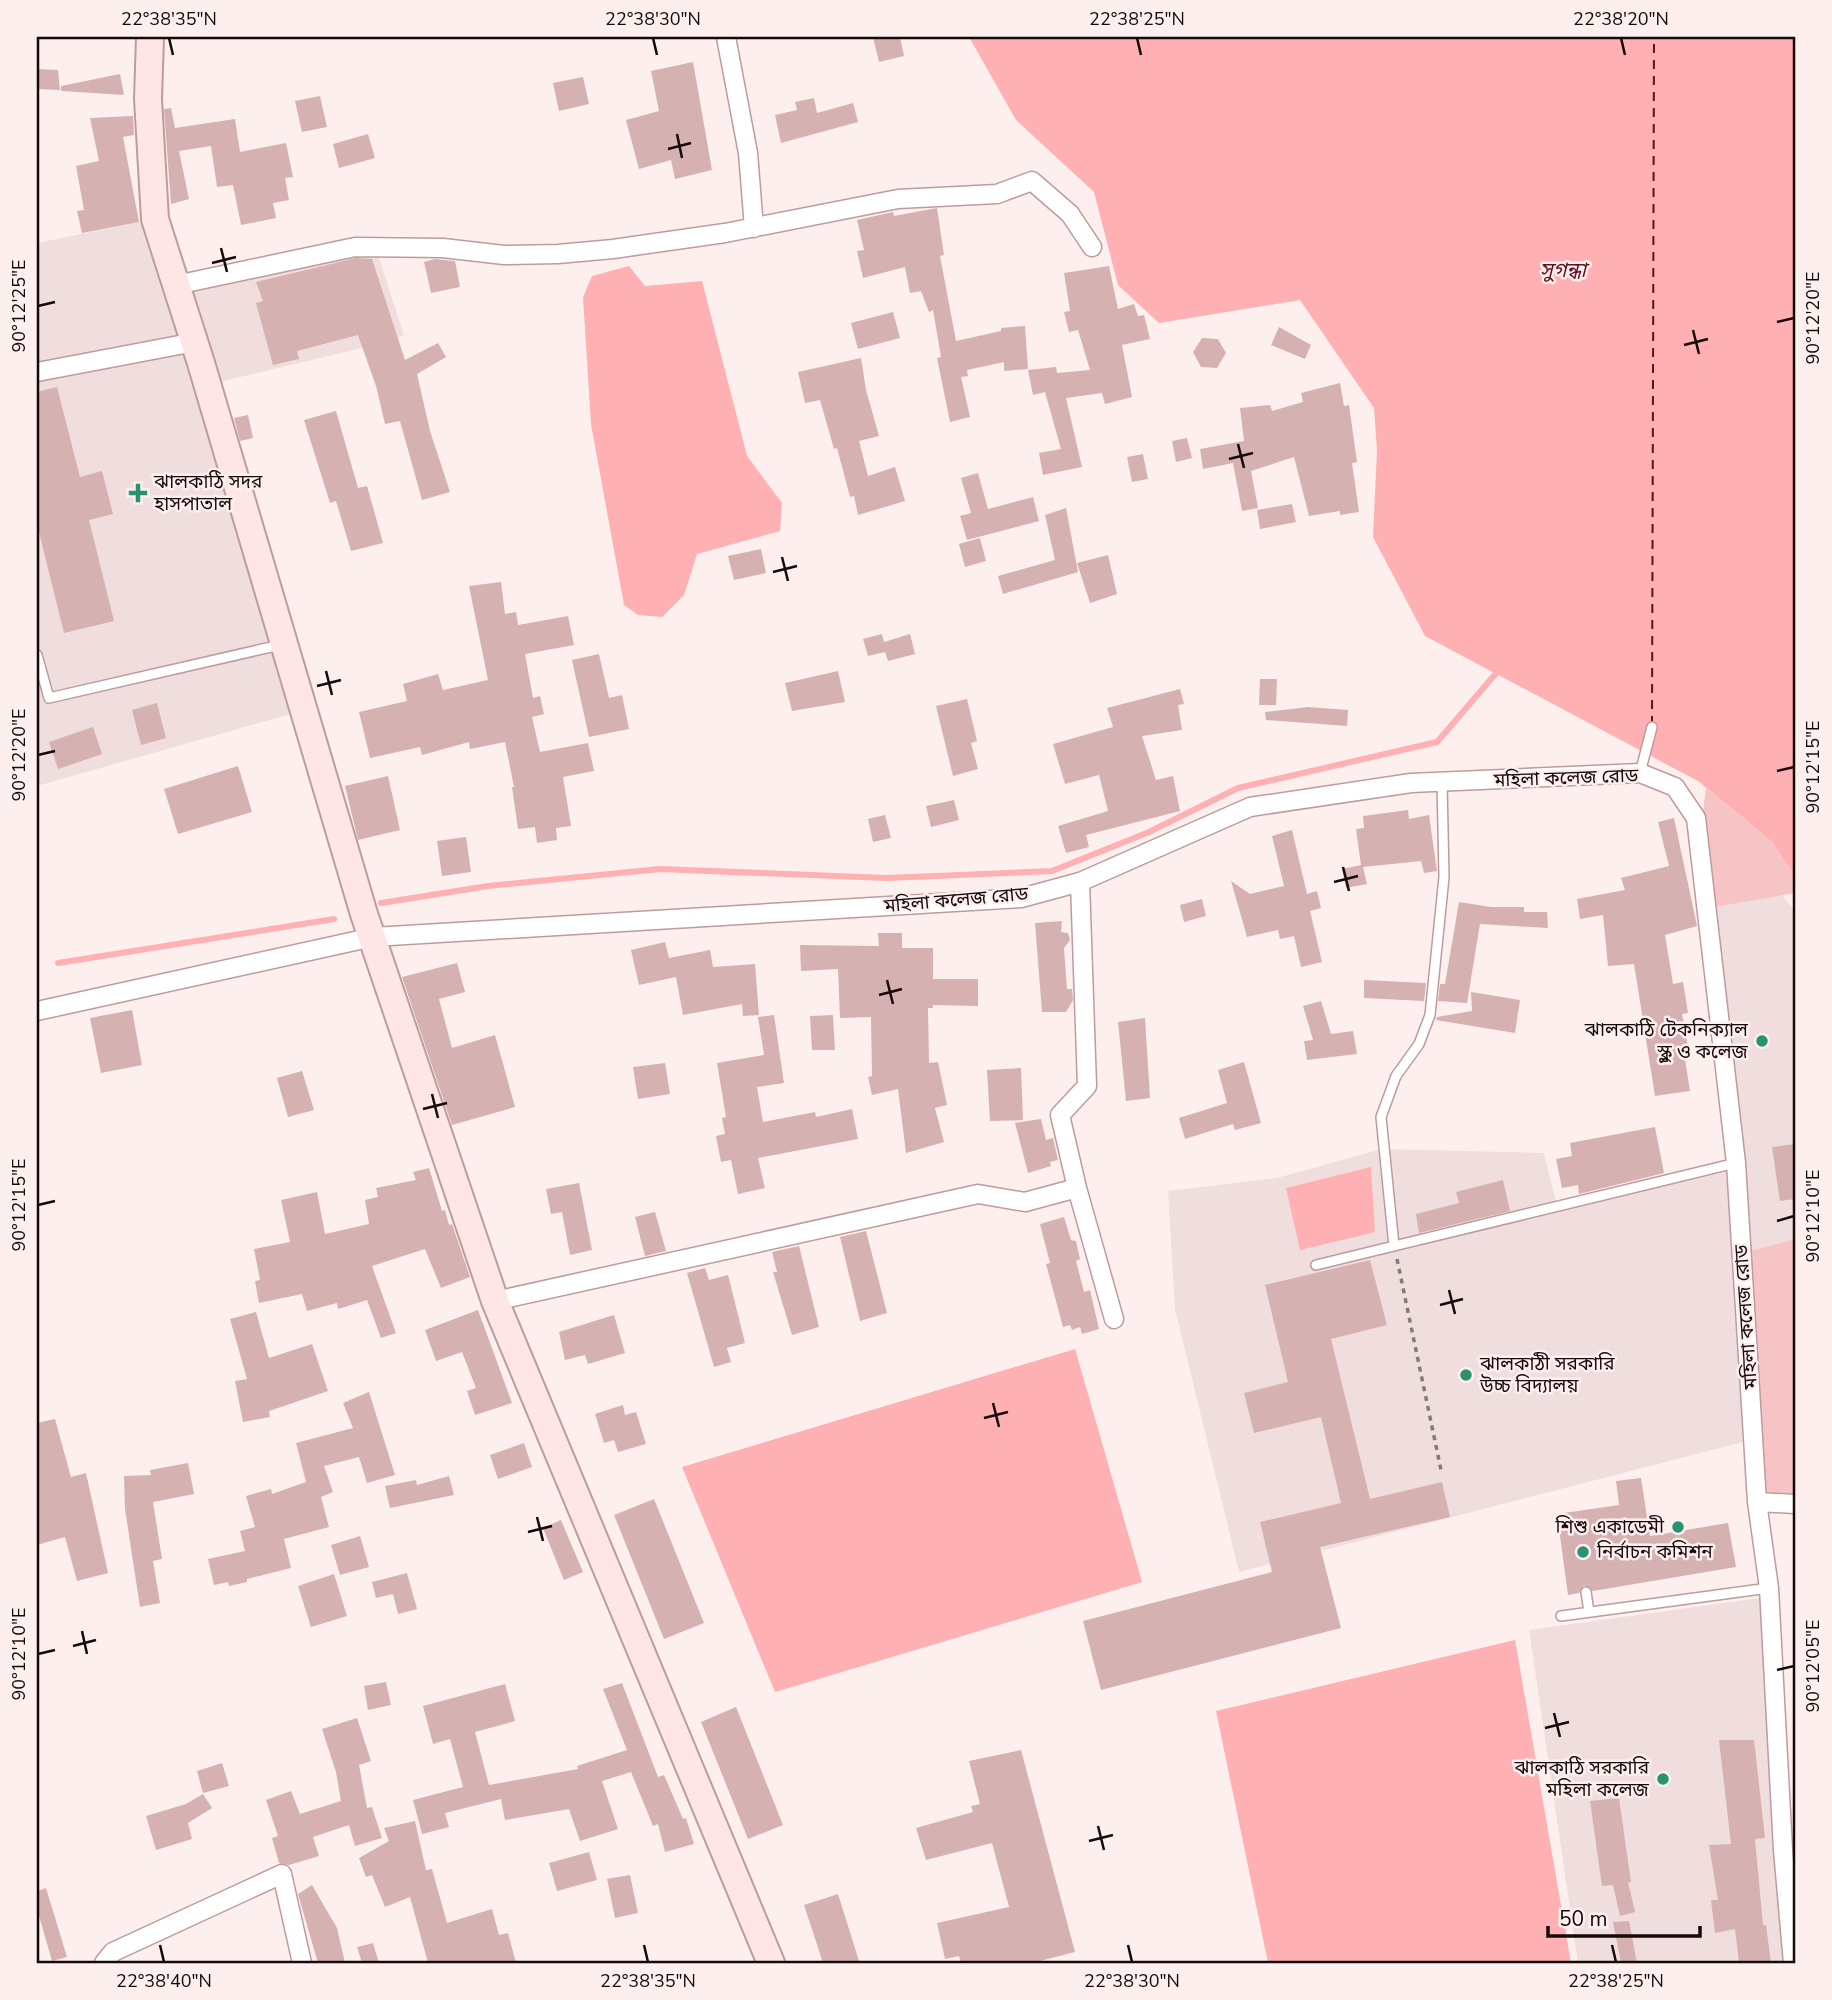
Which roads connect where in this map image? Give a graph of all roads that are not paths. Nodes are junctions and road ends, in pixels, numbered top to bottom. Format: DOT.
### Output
graph roads {
  1 [pos="150,37"];
  2 [pos="726,37"];
  3 [pos="754,228"];
  4 [pos="1092,247"];
  5 [pos="176,285"];
  6 [pos="195,342"];
  7 [pos="37,372"];
  8 [pos="284,644"];
  9 [pos="37,655"];
  10 [pos="1651,727"];
  11 [pos="1640,773"];
  12 [pos="1442,783"];
  13 [pos="1080,882"];
  14 [pos="373,937"];
  15 [pos="37,1011"];
  16 [pos="1736,1163"];
  17 [pos="1077,1188"];
  18 [pos="1395,1246"];
  19 [pos="1316,1265"];
  20 [pos="495,1301"];
  21 [pos="1114,1319"];
  22 [pos="1757,1502"];
  23 [pos="1795,1504"];
  24 [pos="1769,1588"];
  25 [pos="1586,1592"];
  26 [pos="1588,1612"];
  27 [pos="1561,1616"];
  28 [pos="1792,1921"];
  29 [pos="104,1963"];
  30 [pos="302,1963"];
  31 [pos="771,1963"];
  32 [pos="1793,1963"];
  1 -- 5 [label="main road"];
  2 -- 3 [label="street"];
  3 -- 4 [label="street"];
  3 -- 5 [label="street"];
  5 -- 6 [label="main road"];
  6 -- 7 [label="street"];
  6 -- 8 [label="main road"];
  8 -- 9 [label="lane"];
  8 -- 14 [label="main road"];
  10 -- 11 [label="lane"];
  11 -- 12 [label="street, মহিলা কলেজ রোড"];
  11 -- 16 [label="street, মহিলা কলেজ রোড"];
  12 -- 13 [label="street, মহিলা কলেজ রোড"];
  12 -- 18 [label="lane"];
  13 -- 14 [label="street, মহিলা কলেজ রোড"];
  13 -- 17 [label="street"];
  14 -- 15 [label="street, মহিলা কলেজ রোড"];
  14 -- 20 [label="main road"];
  16 -- 18 [label="lane"];
  16 -- 22 [label="street, মহিলা কলেজ রোড"];
  17 -- 20 [label="street"];
  17 -- 21 [label="street"];
  18 -- 19 [label="lane"];
  20 -- 31 [label="main road"];
  22 -- 23 [label="street"];
  22 -- 24 [label="street, মহিলা কলেজ রোড"];
  24 -- 26 [label="lane"];
  24 -- 28 [label="street, মহিলা কলেজ রোড"];
  25 -- 26 [label="lane"];
  26 -- 27 [label="lane"];
  28 -- 32 [label="street, মহিলা কলেজ রোড"];
  29 -- 30 [label="street"];
}
